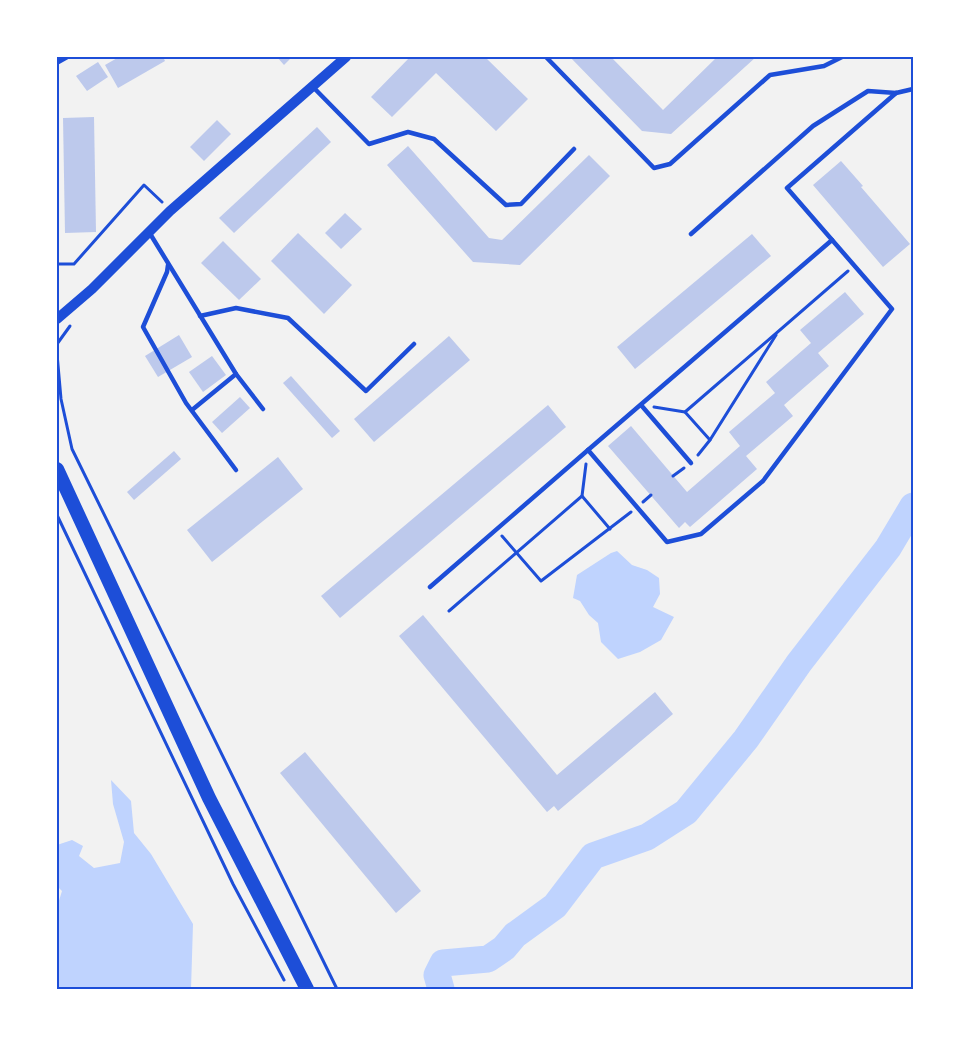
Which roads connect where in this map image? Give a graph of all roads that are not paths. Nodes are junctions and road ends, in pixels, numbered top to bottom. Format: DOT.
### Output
graph roads {
  1 [pos="66,57"];
  2 [pos="346,57"];
  3 [pos="546,57"];
  4 [pos="842,57"];
  5 [pos="57,62"];
  6 [pos="313,87"];
  7 [pos="913,89"];
  8 [pos="896,93"];
  9 [pos="574,149"];
  10 [pos="149,232"];
  11 [pos="691,234"];
  12 [pos="832,240"];
  13 [pos="168,265"];
  14 [pos="200,316"];
  15 [pos="57,319"];
  16 [pos="414,344"];
  17 [pos="236,374"];
  18 [pos="641,405"];
  19 [pos="263,409"];
  20 [pos="192,410"];
  21 [pos="588,450"];
  22 [pos="691,463"];
  23 [pos="57,469"];
  24 [pos="236,470"];
  25 [pos="430,587"];
  26 [pos="307,989"];
  1 -- 5 [label="street"];
  2 -- 6 [label="street"];
  3 -- 4 [label="lane"];
  6 -- 9 [label="lane"];
  6 -- 10 [label="street"];
  7 -- 8 [label="lane"];
  8 -- 11 [label="lane"];
  8 -- 12 [label="lane"];
  10 -- 13 [label="lane"];
  10 -- 15 [label="street"];
  12 -- 18 [label="lane"];
  12 -- 21 [label="lane"];
  13 -- 14 [label="lane"];
  13 -- 20 [label="lane"];
  14 -- 16 [label="lane"];
  14 -- 17 [label="lane"];
  17 -- 19 [label="lane"];
  17 -- 20 [label="lane"];
  18 -- 21 [label="lane"];
  18 -- 22 [label="lane"];
  20 -- 24 [label="lane"];
  21 -- 25 [label="lane"];
  23 -- 26 [label="main road"];
}
